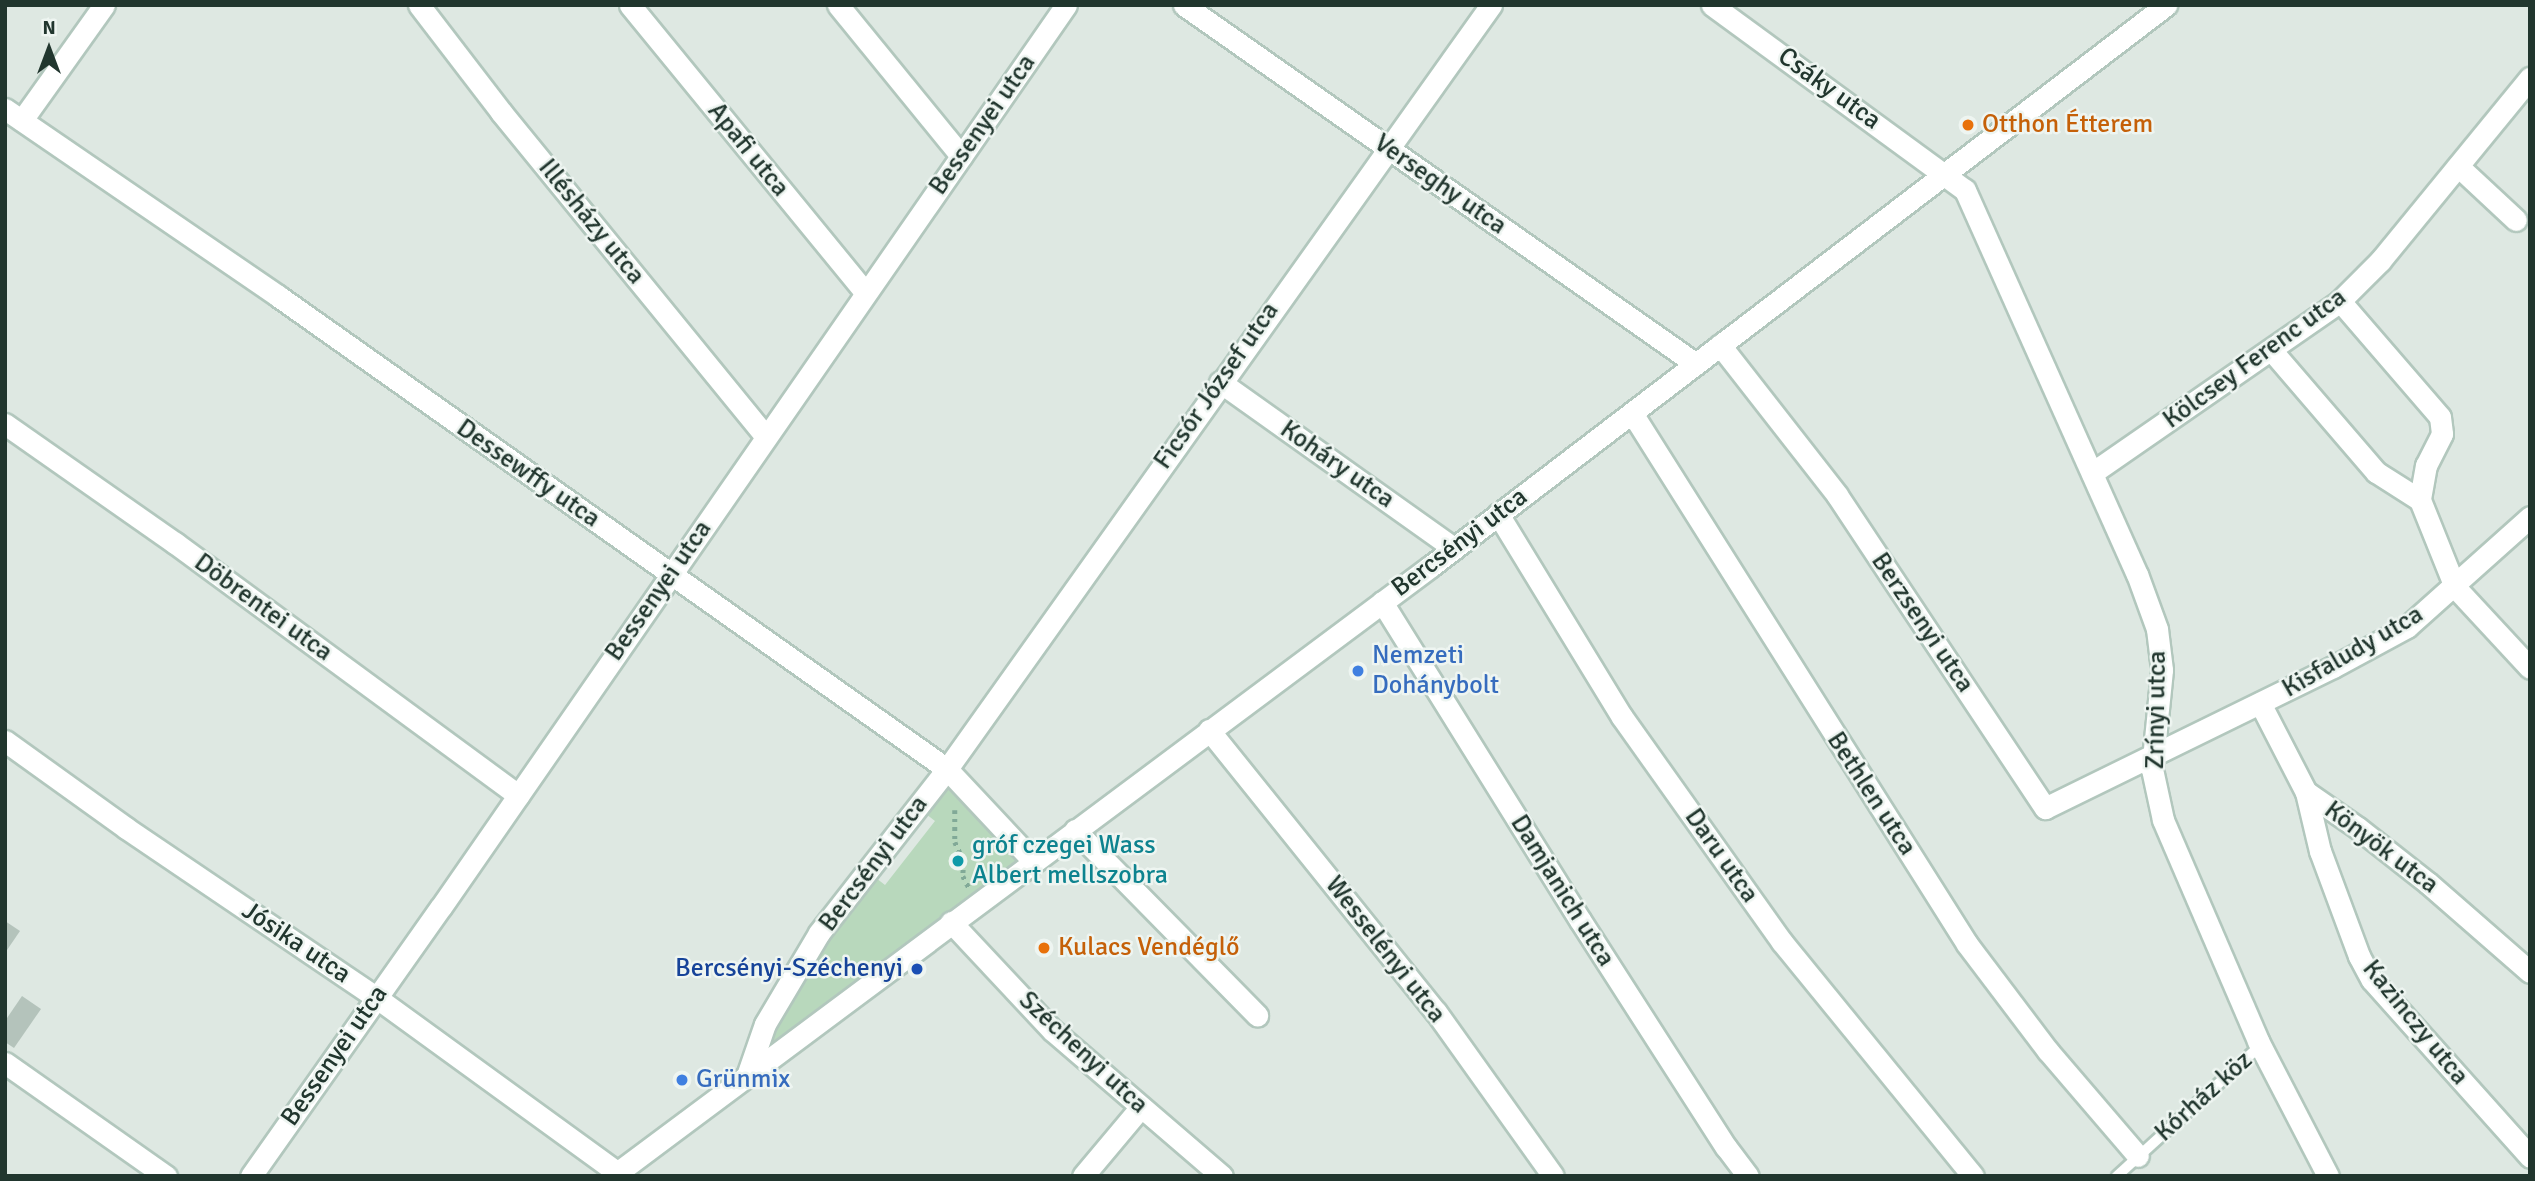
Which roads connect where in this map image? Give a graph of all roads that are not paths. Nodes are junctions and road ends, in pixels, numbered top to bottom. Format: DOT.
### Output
graph roads {
  1 [pos="104,5"];
  2 [pos="419,5"];
  3 [pos="630,5"];
  4 [pos="838,5"];
  5 [pos="1066,5"];
  6 [pos="1184,5"];
  7 [pos="1491,5"];
  8 [pos="1712,5"];
  9 [pos="2166,5"];
  10 [pos="2530,78"];
  11 [pos="14,114"];
  12 [pos="1387,147"];
  13 [pos="961,156"];
  14 [pos="2458,166"];
  15 [pos="1945,173"];
  16 [pos="2516,220"];
  17 [pos="866,293"];
  18 [pos="2340,302"];
  19 [pos="1720,345"];
  20 [pos="2272,351"];
  21 [pos="1696,364"];
  22 [pos="1220,382"];
  23 [pos="1632,413"];
  24 [pos="5,424"];
  25 [pos="766,437"];
  26 [pos="2092,472"];
  27 [pos="2420,500"];
  28 [pos="1498,514"];
  29 [pos="2530,517"];
  30 [pos="1454,548"];
  31 [pos="671,575"];
  32 [pos="2455,587"];
  33 [pos="1382,602"];
  34 [pos="2530,668"];
  35 [pos="2260,703"];
  36 [pos="1209,730"];
  37 [pos="5,741"];
  38 [pos="2154,753"];
  39 [pos="941,776"];
  40 [pos="2306,792"];
  41 [pos="518,795"];
  42 [pos="1075,830"];
  43 [pos="1033,861"];
  44 [pos="951,922"];
  45 [pos="2530,972"];
  46 [pos="377,998"];
  47 [pos="1257,1015"];
  48 [pos="2260,1046"];
  49 [pos="5,1063"];
  50 [pos="748,1073"];
  51 [pos="1141,1107"];
  52 [pos="2138,1156"];
  53 [pos="2530,1157"];
  54 [pos="618,1174"];
  55 [pos="166,1176"];
  56 [pos="251,1176"];
  57 [pos="1083,1176"];
  58 [pos="1222,1176"];
  59 [pos="1553,1176"];
  60 [pos="1748,1176"];
  61 [pos="1973,1176"];
  62 [pos="2117,1176"];
  63 [pos="2328,1176"];
  1 -- 11 [label="street"];
  2 -- 25 [label="street, Illésházy utca"];
  3 -- 17 [label="street, Apafi utca"];
  4 -- 13 [label="street"];
  5 -- 13 [label="street, Bessenyei utca"];
  6 -- 12 [label="street, Verseghy utca"];
  7 -- 12 [label="street, Ficsór József utca"];
  8 -- 15 [label="street, Csáky utca"];
  9 -- 15 [label="street, Bercsényi utca"];
  10 -- 14 [label="street, Kölcsey Ferenc utca"];
  11 -- 31 [label="street, Dessewffy utca"];
  12 -- 21 [label="street, Verseghy utca"];
  12 -- 22 [label="street, Ficsór József utca"];
  13 -- 17 [label="street, Bessenyei utca"];
  14 -- 16 [label="street"];
  14 -- 18 [label="street, Kölcsey Ferenc utca"];
  15 -- 19 [label="street, Bercsényi utca"];
  15 -- 26 [label="street, Zrínyi utca"];
  17 -- 25 [label="street, Bessenyei utca"];
  18 -- 20 [label="street, Kölcsey Ferenc utca"];
  18 -- 27 [label="street"];
  19 -- 21 [label="street, Bercsényi utca"];
  19 -- 38 [label="street, Berzsenyi utca"];
  20 -- 26 [label="street, Kölcsey Ferenc utca"];
  20 -- 27 [label="street"];
  21 -- 23 [label="street, Bercsényi utca"];
  22 -- 30 [label="street, Koháry utca"];
  22 -- 39 [label="street, Ficsór József utca"];
  23 -- 28 [label="street, Bercsényi utca"];
  23 -- 52 [label="street, Bethlen utca"];
  24 -- 41 [label="street, Döbrentei utca"];
  25 -- 31 [label="street, Bessenyei utca"];
  26 -- 38 [label="street, Zrínyi utca"];
  27 -- 32 [label="street"];
  28 -- 30 [label="street, Bercsényi utca"];
  28 -- 61 [label="street, Daru utca"];
  29 -- 32 [label="street, Kisfaludy utca"];
  30 -- 33 [label="street, Bercsényi utca"];
  31 -- 39 [label="street, Dessewffy utca"];
  31 -- 41 [label="street, Bessenyei utca"];
  32 -- 34 [label="street"];
  32 -- 35 [label="street, Kisfaludy utca"];
  33 -- 36 [label="street, Bercsényi utca"];
  33 -- 60 [label="street, Damjanich utca"];
  35 -- 38 [label="street, Kisfaludy utca"];
  35 -- 40 [label="street, Könyök utca"];
  36 -- 42 [label="street, Bercsényi utca"];
  36 -- 59 [label="street, Wesselényi utca"];
  37 -- 46 [label="street, Jósika utca"];
  38 -- 48 [label="street, Zrínyi utca"];
  39 -- 43 [label="street, Dessewffy utca"];
  39 -- 50 [label="street, Bercsényi utca"];
  40 -- 45 [label="street, Könyök utca"];
  40 -- 53 [label="street, Kazinczy utca"];
  41 -- 46 [label="street, Bessenyei utca"];
  42 -- 43 [label="street, Bercsényi utca"];
  42 -- 47 [label="street"];
  43 -- 44 [label="street, Bercsényi utca"];
  44 -- 50 [label="street, Bercsényi utca"];
  44 -- 51 [label="street, Széchenyi utca"];
  46 -- 54 [label="street, Jósika utca"];
  46 -- 56 [label="street, Bessenyei utca"];
  48 -- 52 [label="lane, Kórház köz"];
  48 -- 63 [label="street, Zrínyi utca"];
  49 -- 55 [label="street"];
  50 -- 54 [label="street, Bercsényi utca"];
  51 -- 57 [label="street"];
  51 -- 58 [label="street, Széchenyi utca"];
  52 -- 62 [label="lane, Kórház köz"];
}
